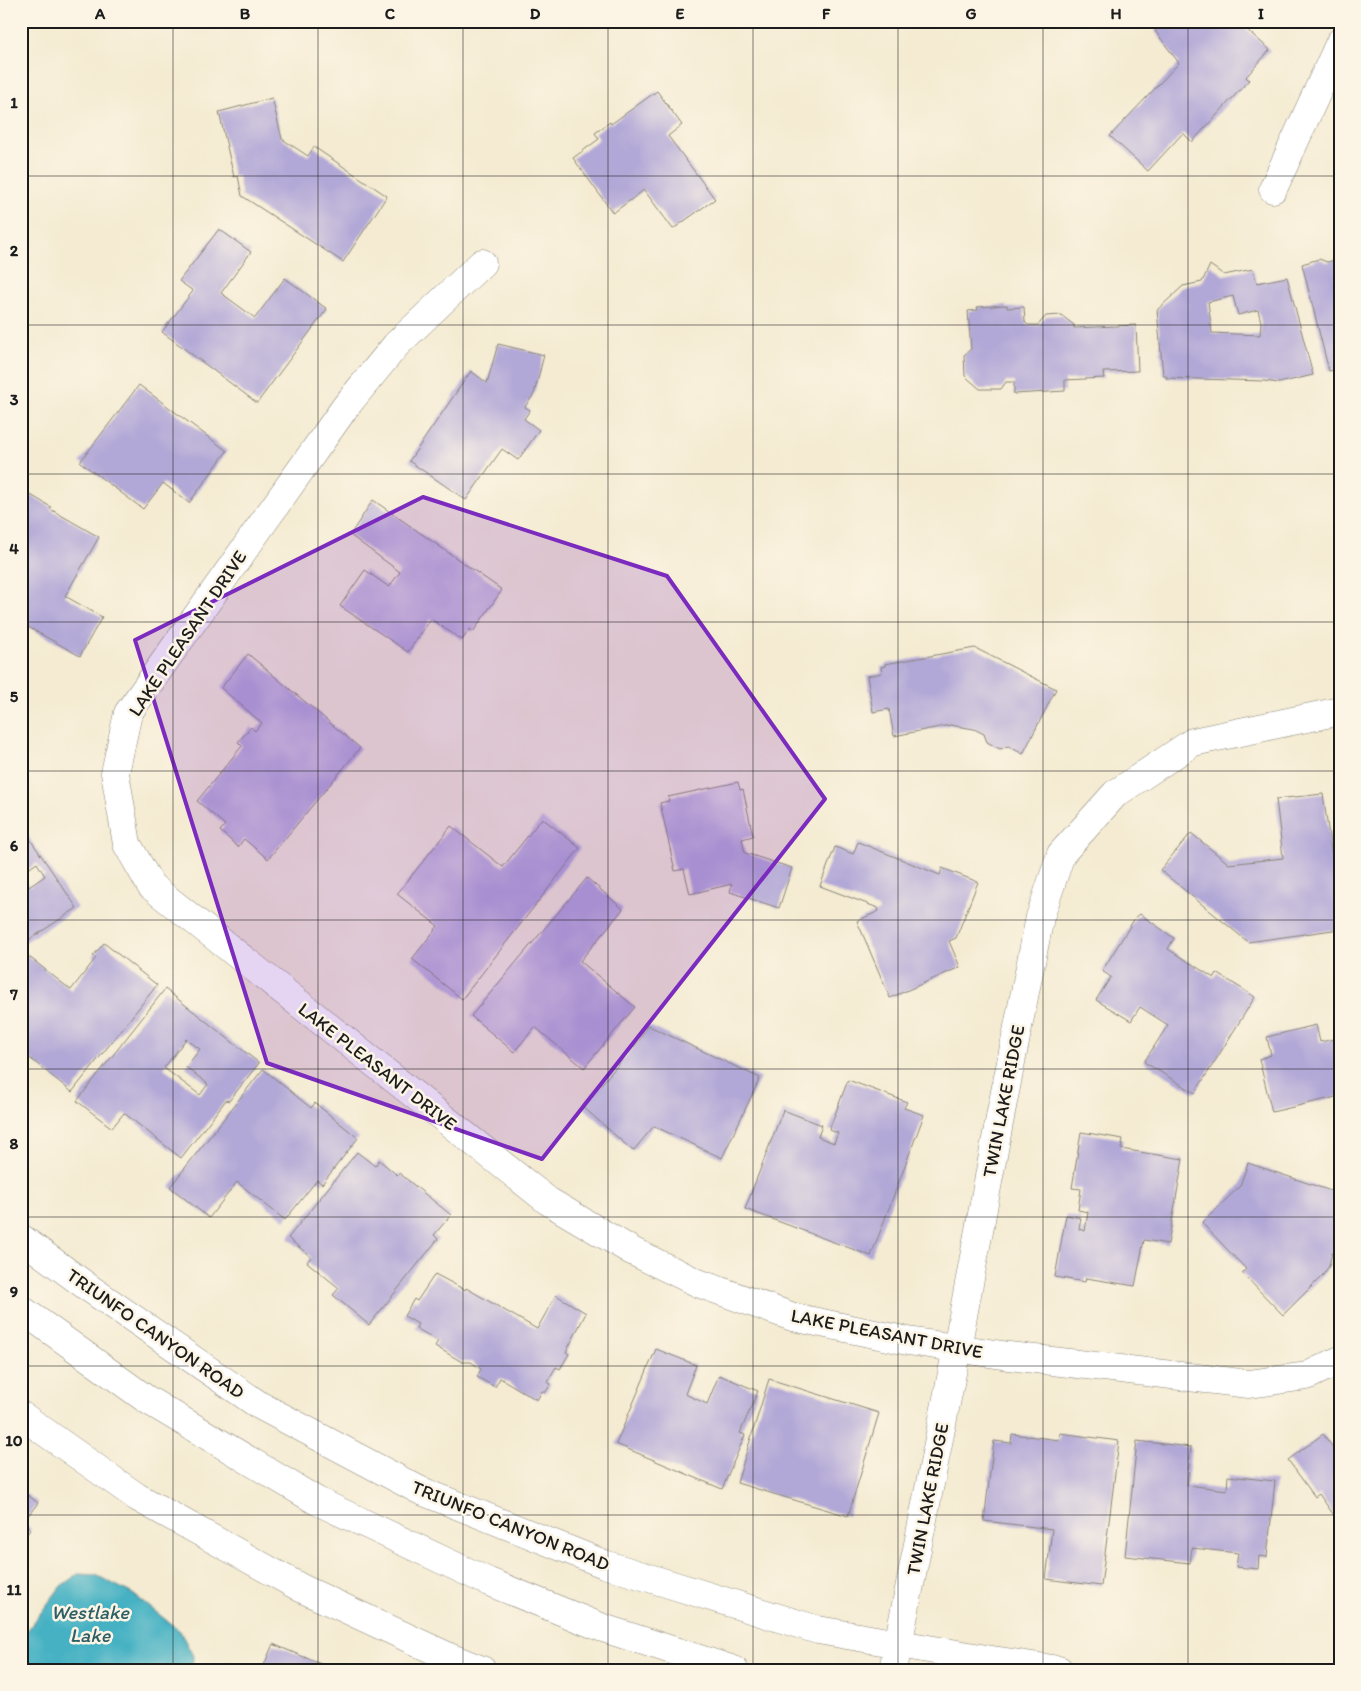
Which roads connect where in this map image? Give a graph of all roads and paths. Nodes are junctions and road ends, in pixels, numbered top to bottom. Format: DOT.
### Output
graph roads {
  1 [pos="1340,42"];
  2 [pos="1273,189"];
  3 [pos="482,263"];
  4 [pos="1340,711"];
  5 [pos="21,1238"];
  6 [pos="21,1309"];
  7 [pos="957,1348"];
  8 [pos="1340,1360"];
  9 [pos="21,1415"];
  10 [pos="896,1657"];
  11 [pos="446,1664"];
  12 [pos="482,1670"];
  13 [pos="734,1670"];
  14 [pos="1060,1670"];
  1 -- 2 [label="street"];
  3 -- 7 [label="street, LAKE PLEASANT DRIVE"];
  4 -- 7 [label="street, TWIN LAKE RIDGE"];
  5 -- 10 [label="street, TRIUNFO CANYON ROAD"];
  6 -- 13 [label="street"];
  7 -- 8 [label="street, LAKE PLEASANT DRIVE"];
  7 -- 10 [label="street, TWIN LAKE RIDGE"];
  9 -- 11 [label="street"];
  10 -- 14 [label="street, TRIUNFO CANYON ROAD"];
  11 -- 12 [label="street"];
}
